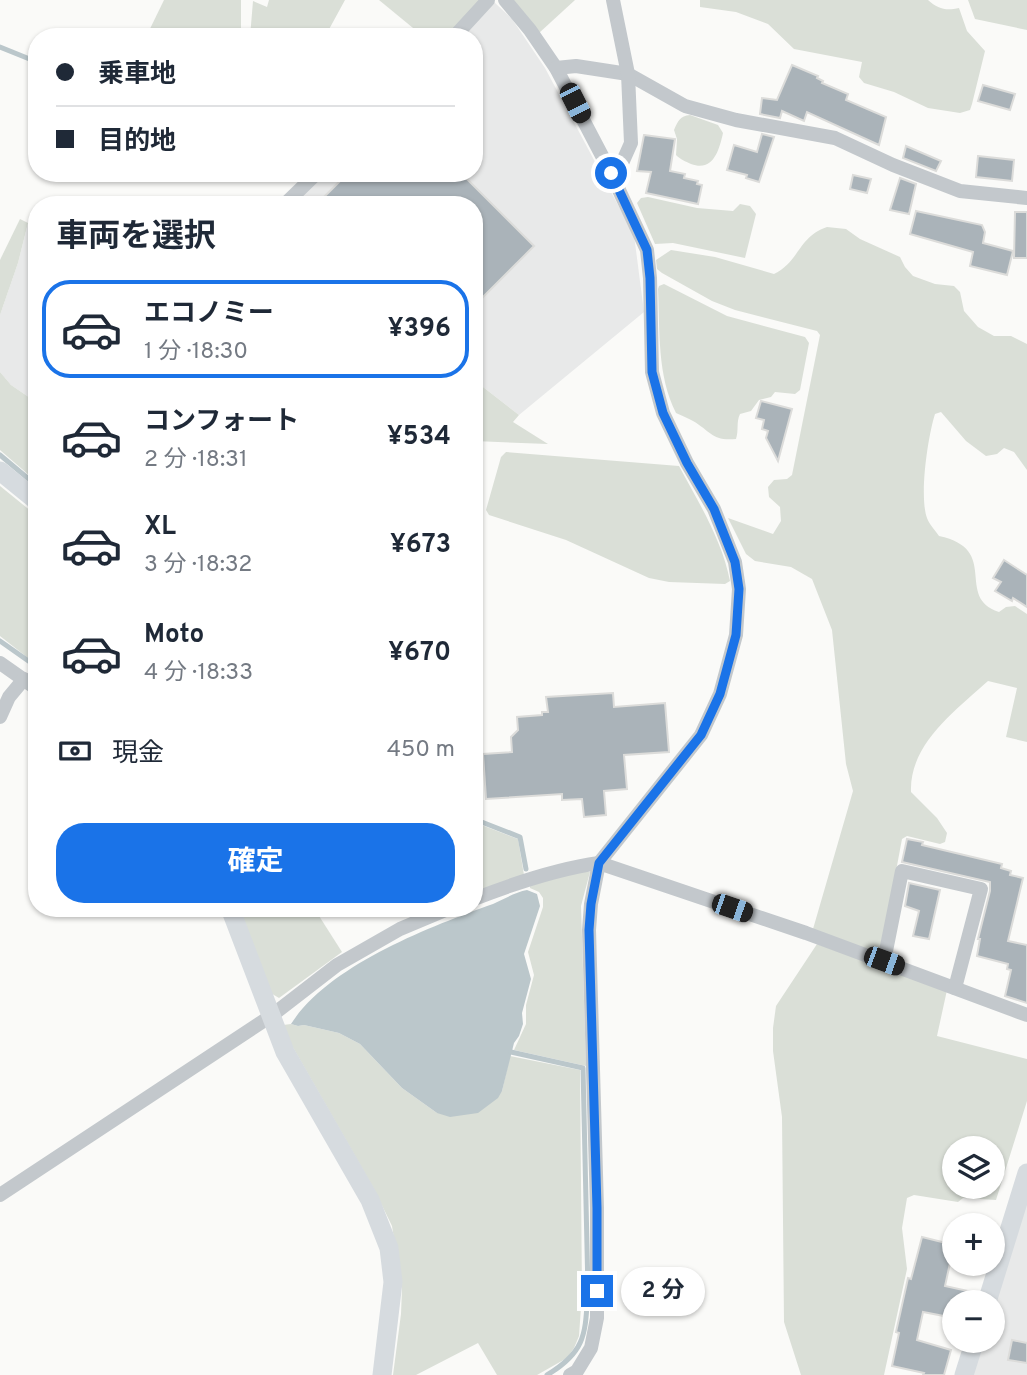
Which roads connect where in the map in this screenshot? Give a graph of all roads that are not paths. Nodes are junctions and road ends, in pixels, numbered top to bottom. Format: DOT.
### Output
graph roads {
  1 [pos="488,0"];
  2 [pos="505,0"];
  3 [pos="613,0"];
  4 [pos="462,28"];
  5 [pos="556,68"];
  6 [pos="628,74"];
  7 [pos="611,173"];
  8 [pos="308,182"];
  9 [pos="293,196"];
  10 [pos="1027,198"];
  11 [pos="0,471"];
  12 [pos="28,494"];
  13 [pos="0,663"];
  14 [pos="24,679"];
  15 [pos="28,682"];
  16 [pos="0,717"];
  17 [pos="599,863"];
  18 [pos="483,896"];
  19 [pos="233,917"];
  20 [pos="429,917"];
  21 [pos="884,961"];
  22 [pos="955,988"];
  23 [pos="1027,1015"];
  24 [pos="271,1016"];
  25 [pos="1027,1173"];
  26 [pos="0,1195"];
  27 [pos="991,1290"];
  28 [pos="971,1353"];
  29 [pos="382,1375"];
  30 [pos="570,1375"];
  31 [pos="964,1375"];
  1 -- 4 [label="street"];
  2 -- 5 [label="street"];
  3 -- 6 [label="street"];
  5 -- 6 [label="street"];
  5 -- 7 [label="street"];
  6 -- 7 [label="street"];
  6 -- 10 [label="street"];
  7 -- 17 [label="street"];
  8 -- 9 [label="street"];
  11 -- 12 [label="street"];
  13 -- 14 [label="street"];
  14 -- 15 [label="street"];
  14 -- 16 [label="street"];
  17 -- 18 [label="street"];
  17 -- 21 [label="street"];
  17 -- 30 [label="street"];
  19 -- 24 [label="street"];
  20 -- 24 [label="street"];
  21 -- 22 [label="street"];
  21 -- 22 [label="street"];
  22 -- 23 [label="street"];
  24 -- 26 [label="street"];
  24 -- 29 [label="street"];
  25 -- 27 [label="street"];
  28 -- 31 [label="street"];
}
